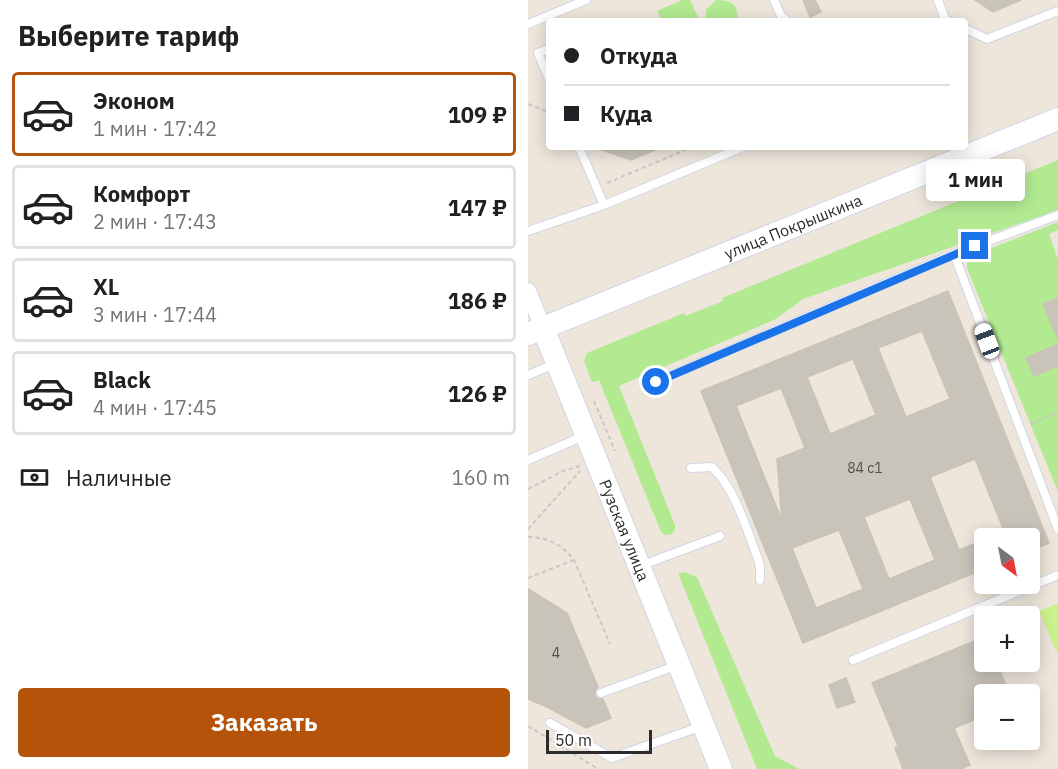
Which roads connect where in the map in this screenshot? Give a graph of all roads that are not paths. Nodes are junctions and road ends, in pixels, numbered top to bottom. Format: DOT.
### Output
graph roads {
  1 [pos="586,0"];
  2 [pos="774,0"];
  3 [pos="938,0"];
  4 [pos="1058,11"];
  5 [pos="783,18"];
  6 [pos="945,18"];
  7 [pos="528,24"];
  8 [pos="968,30"];
  9 [pos="546,50"];
  10 [pos="546,72"];
  11 [pos="1058,119"];
  12 [pos="580,150"];
  13 [pos="736,150"];
  14 [pos="604,206"];
  15 [pos="1058,215"];
  16 [pos="528,231"];
  17 [pos="954,254"];
  18 [pos="528,291"];
  19 [pos="536,331"];
  20 [pos="558,363"];
  21 [pos="528,375"];
  22 [pos="656,382"];
  23 [pos="586,435"];
  24 [pos="528,460"];
  25 [pos="691,468"];
  26 [pos="1058,529"];
  27 [pos="720,536"];
  28 [pos="640,566"];
  29 [pos="1058,575"];
  30 [pos="760,580"];
  31 [pos="853,660"];
  32 [pos="678,665"];
  33 [pos="601,693"];
  34 [pos="550,723"];
  35 [pos="702,726"];
  36 [pos="721,769"];
  1 -- 7 [label="lane"];
  2 -- 5 [label="lane"];
  3 -- 6 [label="lane"];
  4 -- 8 [label="lane"];
  9 -- 10 [label="lane"];
  11 -- 19 [label="main road, улица Покрышкина"];
  12 -- 14 [label="lane"];
  13 -- 14 [label="lane"];
  14 -- 16 [label="lane"];
  15 -- 17 [label="lane"];
  17 -- 22 [label="lane"];
  17 -- 26 [label="lane"];
  18 -- 19 [label="street, Рузская улица"];
  19 -- 20 [label="main road, Рузская улица"];
  20 -- 21 [label="lane"];
  20 -- 23 [label="main road, Рузская улица"];
  23 -- 24 [label="lane"];
  23 -- 28 [label="main road, Рузская улица"];
  25 -- 30 [label="lane"];
  27 -- 28 [label="lane"];
  28 -- 32 [label="main road, Рузская улица"];
  29 -- 31 [label="lane"];
  32 -- 33 [label="lane"];
  32 -- 35 [label="main road, Рузская улица"];
  34 -- 35 [label="lane"];
  35 -- 36 [label="main road, Рузская улица"];
}
